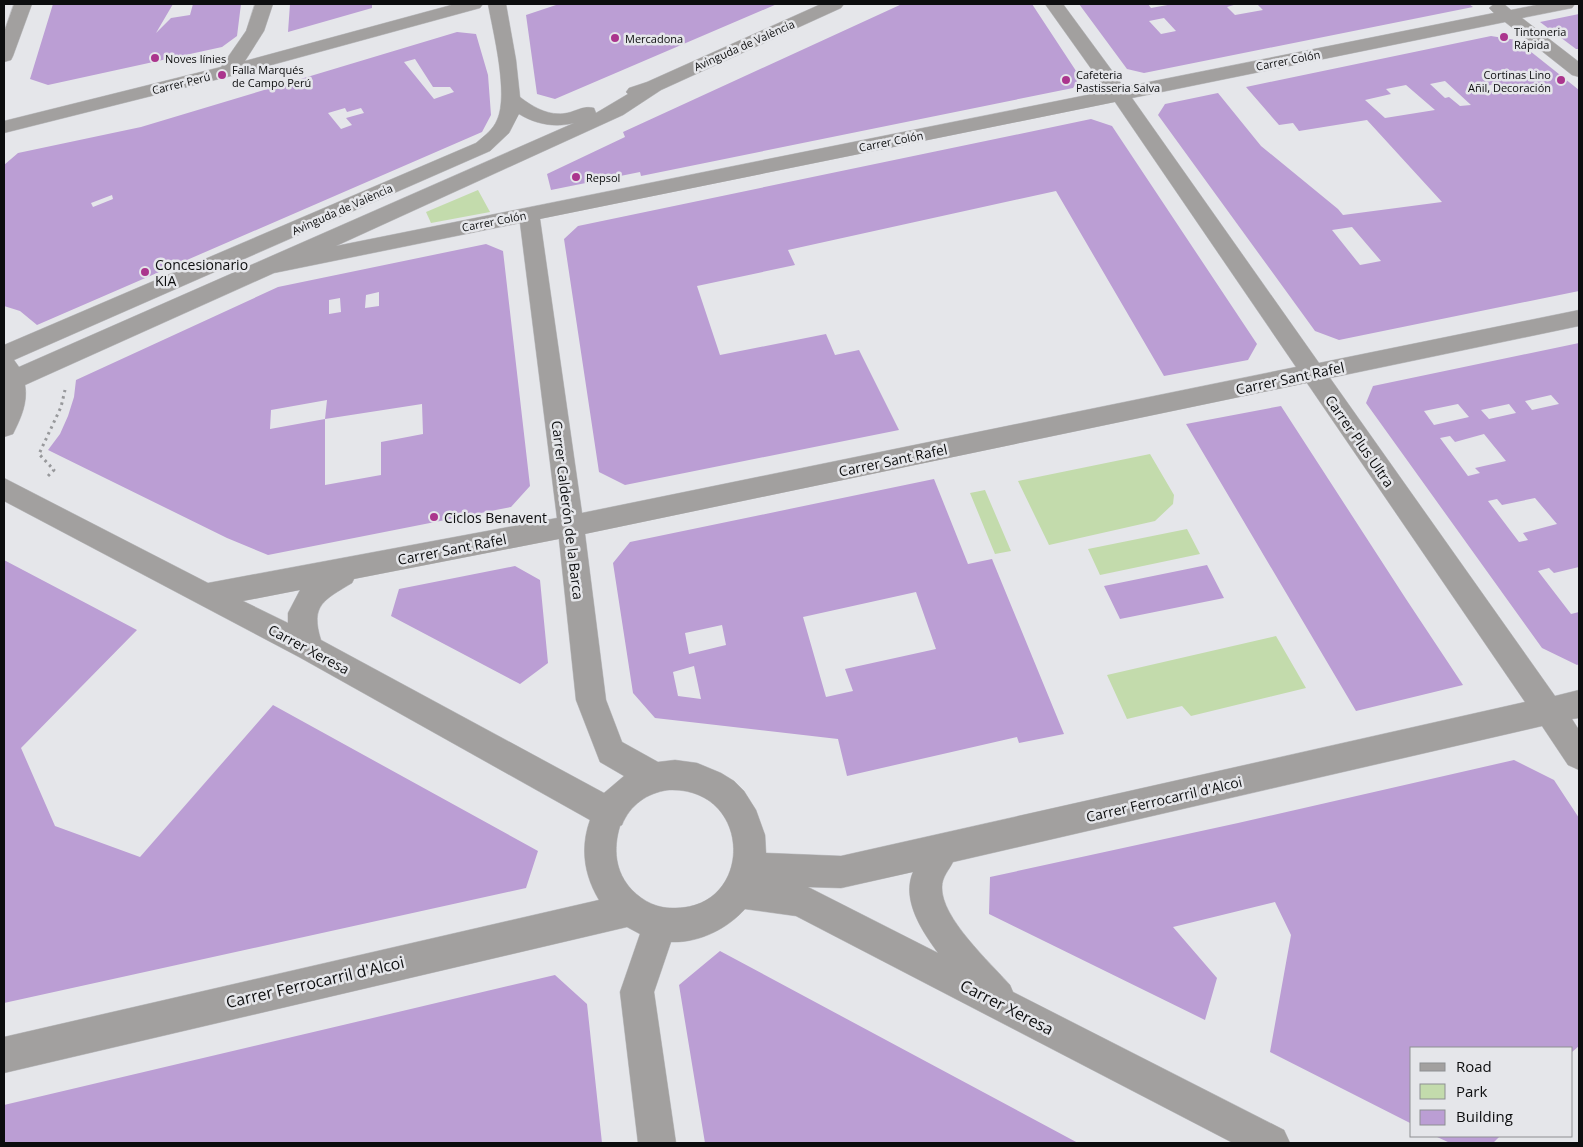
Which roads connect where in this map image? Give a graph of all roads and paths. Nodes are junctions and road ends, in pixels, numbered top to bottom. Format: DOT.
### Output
graph roads {
  1 [pos="22,4"];
  2 [pos="264,4"];
  3 [pos="474,4"];
  4 [pos="497,4"];
  5 [pos="835,4"];
  6 [pos="1054,4"];
  7 [pos="1566,4"];
  8 [pos="1501,10"];
  9 [pos="4,56"];
  10 [pos="228,71"];
  11 [pos="1579,71"];
  12 [pos="654,86"];
  13 [pos="1120,95"];
  14 [pos="511,99"];
  15 [pos="4,127"];
  16 [pos="529,214"];
  17 [pos="273,266"];
  18 [pos="1579,318"];
  19 [pos="4,355"];
  20 [pos="8,372"];
  21 [pos="1312,373"];
  22 [pos="4,427"];
  23 [pos="4,489"];
  24 [pos="571,526"];
  25 [pos="353,569"];
  26 [pos="206,596"];
  27 [pos="310,648"];
  28 [pos="1579,704"];
  29 [pos="1550,711"];
  30 [pos="1579,755"];
  31 [pos="656,778"];
  32 [pos="611,814"];
  33 [pos="944,848"];
  34 [pos="741,880"];
  35 [pos="626,911"];
  36 [pos="660,925"];
  37 [pos="1008,1008"];
  38 [pos="4,1055"];
  39 [pos="656,1143"];
  40 [pos="1271,1143"];
  1 -- 9 [label="street"];
  2 -- 10 [label="street"];
  3 -- 10 [label="street, Carrer Perú"];
  4 -- 14 [label="street"];
  5 -- 12 [label="street, Avinguda de València"];
  6 -- 13 [label="street, Carrer Plus Ultra"];
  7 -- 8 [label="street, Carrer Colón"];
  8 -- 11 [label="street"];
  8 -- 13 [label="street, Carrer Colón"];
  10 -- 15 [label="street, Carrer Perú"];
  12 -- 14 [label="street, Avinguda de València"];
  12 -- 17 [label="street, Avinguda de València"];
  13 -- 16 [label="street, Carrer Colón"];
  13 -- 21 [label="street, Carrer Plus Ultra"];
  14 -- 19 [label="street, Avinguda de València"];
  16 -- 17 [label="street, Carrer Colón"];
  16 -- 24 [label="street, Carrer Calderón de la Barca"];
  17 -- 20 [label="street, Avinguda de València"];
  18 -- 21 [label="street, Carrer Sant Rafel"];
  20 -- 22 [label="street"];
  21 -- 24 [label="street, Carrer Sant Rafel"];
  21 -- 29 [label="street, Carrer Plus Ultra"];
  23 -- 26 [label="street, Carrer Xeresa"];
  24 -- 25 [label="street, Carrer Sant Rafel"];
  24 -- 31 [label="street, Carrer Calderón de la Barca"];
  25 -- 26 [label="street, Carrer Sant Rafel"];
  25 -- 27 [label="street"];
  26 -- 27 [label="street, Carrer Xeresa"];
  27 -- 32 [label="street, Carrer Xeresa"];
  28 -- 29 [label="street, Carrer Ferrocarril d'Alcoi"];
  29 -- 30 [label="street, Carrer Plus Ultra"];
  29 -- 33 [label="street, Carrer Ferrocarril d'Alcoi"];
  31 -- 32 [label="street"];
  31 -- 34 [label="street"];
  32 -- 35 [label="street"];
  33 -- 34 [label="street, Carrer Ferrocarril d'Alcoi"];
  33 -- 37 [label="street"];
  34 -- 36 [label="street"];
  34 -- 37 [label="street, Carrer Xeresa"];
  35 -- 36 [label="street"];
  35 -- 38 [label="street, Carrer Ferrocarril d'Alcoi"];
  36 -- 39 [label="street"];
  37 -- 40 [label="street, Carrer Xeresa"];
}
